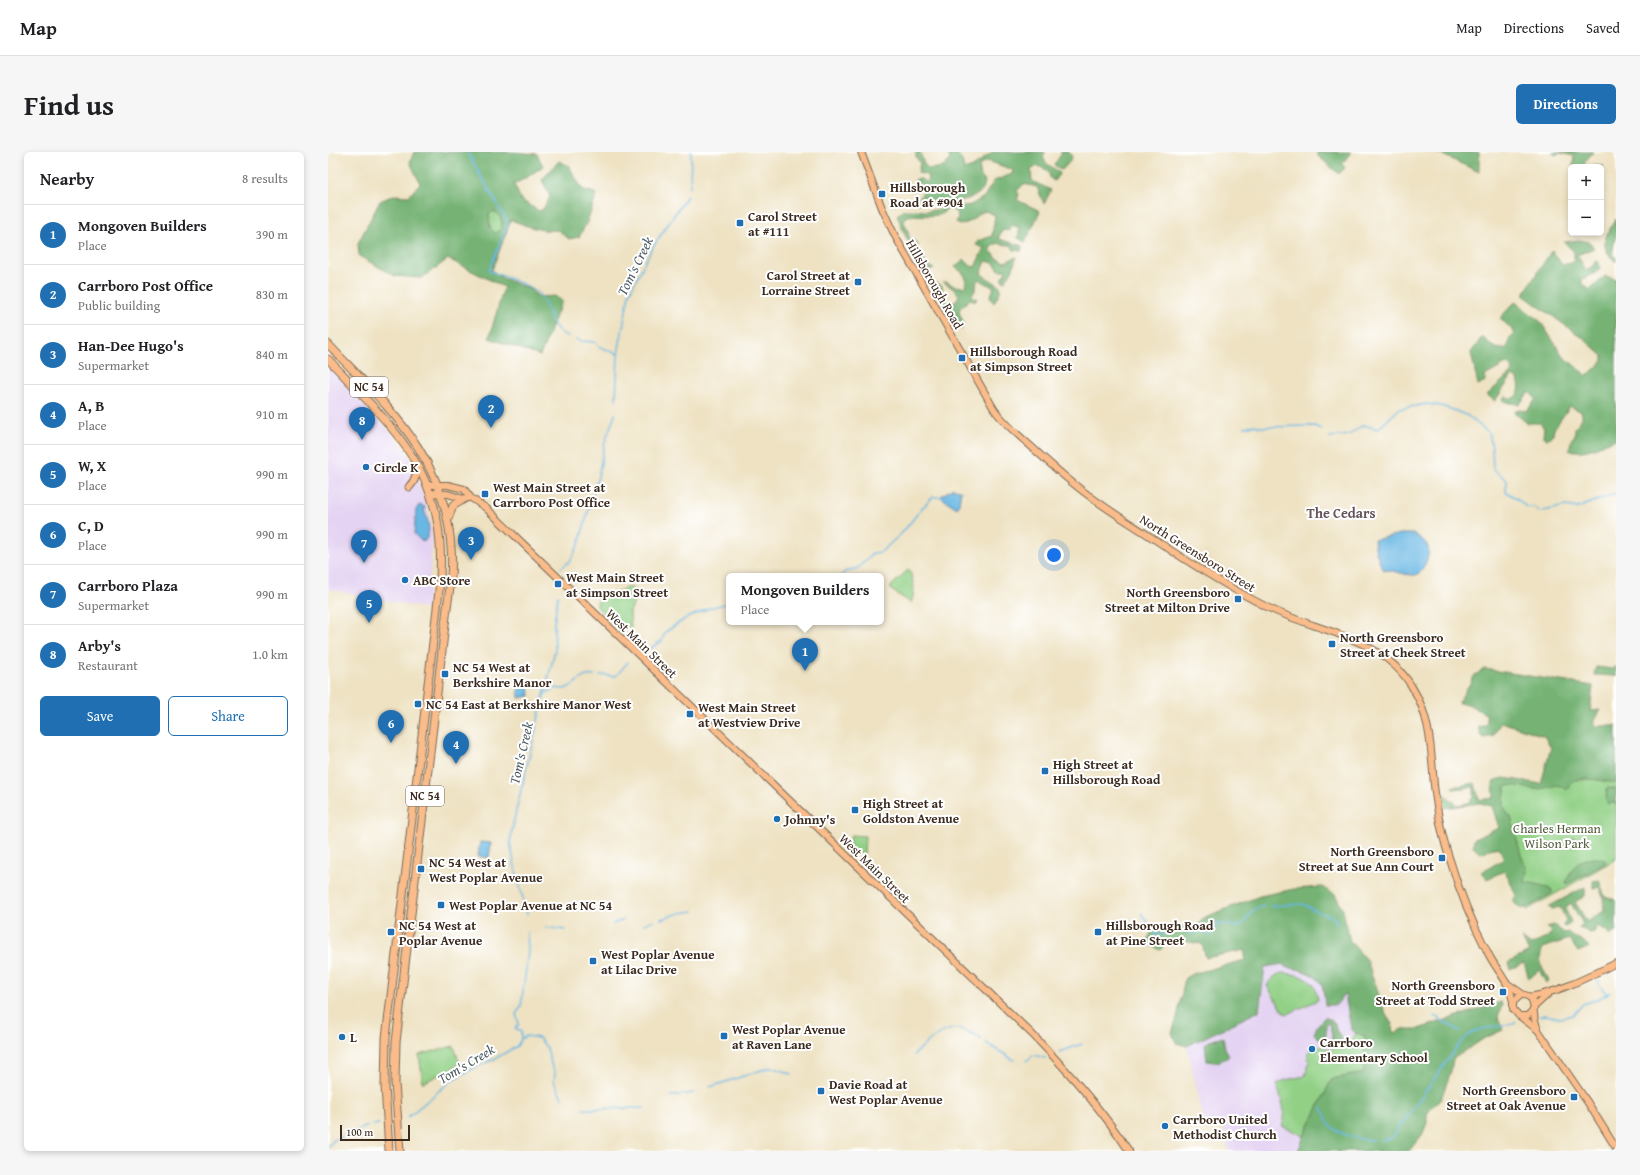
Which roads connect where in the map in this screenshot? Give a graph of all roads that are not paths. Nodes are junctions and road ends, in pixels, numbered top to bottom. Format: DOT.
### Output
graph roads {
  1 [pos="860,152"];
  2 [pos="328,344"];
  3 [pos="328,359"];
  4 [pos="1004,421"];
  5 [pos="419,467"];
  6 [pos="438,485"];
  7 [pos="428,486"];
  8 [pos="409,487"];
  9 [pos="430,493"];
  10 [pos="441,494"];
  11 [pos="468,498"];
  12 [pos="448,520"];
  13 [pos="1616,963"];
  14 [pos="1508,984"];
  15 [pos="1548,994"];
  16 [pos="1527,996"];
  17 [pos="1513,1002"];
  18 [pos="1534,1008"];
  19 [pos="1521,1017"];
  20 [pos="1538,1030"];
  21 [pos="1616,1148"];
  22 [pos="389,1151"];
  23 [pos="400,1151"];
  24 [pos="1129,1151"];
  1 -- 4 [label="main road, Hillsborough Road"];
  2 -- 6 [label="highway, NC 54"];
  3 -- 5 [label="highway, NC 54"];
  4 -- 14 [label="main road, North Greensboro Street"];
  5 -- 7 [label="highway, NC 54"];
  5 -- 8 [label="highway"];
  6 -- 7 [label="main road, West Main Street"];
  6 -- 10 [label="highway, NC 54"];
  6 -- 11 [label="main road, West Main Street"];
  7 -- 9 [label="highway, NC 54"];
  9 -- 10 [label="main road, West Main Street"];
  9 -- 22 [label="highway, NC 54"];
  10 -- 11 [label="main road, West Main Street"];
  10 -- 12 [label="highway, NC 54"];
  11 -- 12 [label="highway"];
  11 -- 24 [label="main road, West Main Street"];
  12 -- 23 [label="highway, NC 54"];
  13 -- 15 [label="main road"];
  14 -- 16 [label="main road, North Greensboro Street"];
  14 -- 17 [label="main road, North Greensboro Street"];
  15 -- 16 [label="main road"];
  15 -- 18 [label="main road"];
  16 -- 17 [label="main road"];
  16 -- 18 [label="main road"];
  17 -- 19 [label="main road"];
  18 -- 19 [label="main road"];
  18 -- 20 [label="main road"];
  19 -- 20 [label="main road"];
  20 -- 21 [label="main road"];
}
